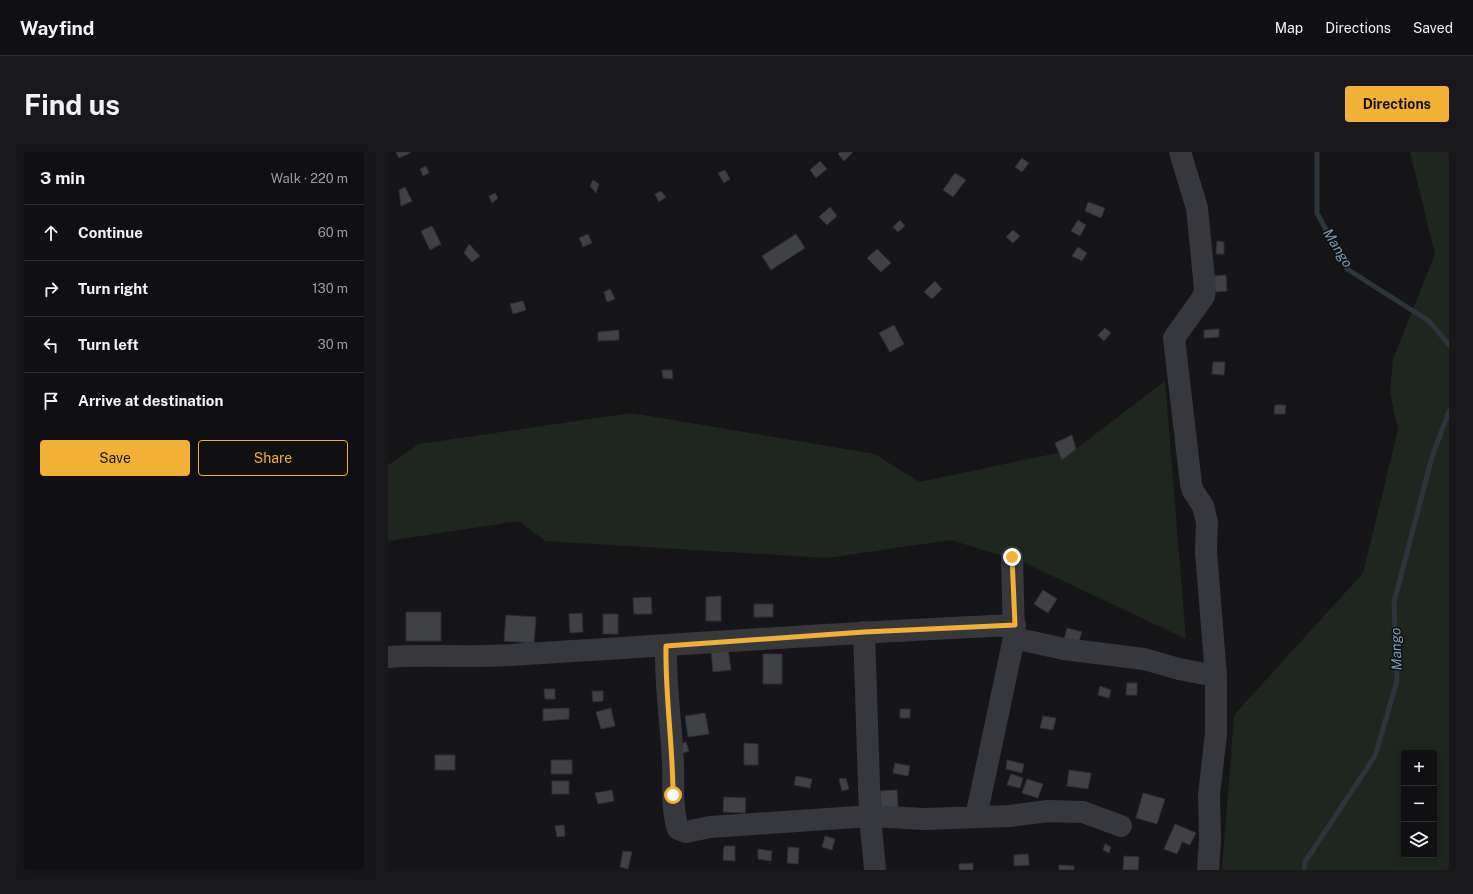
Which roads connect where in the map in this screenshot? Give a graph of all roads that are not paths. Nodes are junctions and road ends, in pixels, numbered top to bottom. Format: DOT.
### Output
graph roads {
  1 [pos="1180,152"];
  2 [pos="1012,557"];
  3 [pos="1015,631"];
  4 [pos="864,632"];
  5 [pos="666,646"];
  6 [pos="388,657"];
  7 [pos="1216,676"];
  8 [pos="870,816"];
  9 [pos="976,817"];
  10 [pos="1121,826"];
  11 [pos="875,870"];
  12 [pos="1208,870"];
  1 -- 7 [label="street"];
  2 -- 3 [label="street"];
  3 -- 4 [label="street"];
  3 -- 7 [label="street"];
  3 -- 9 [label="street"];
  4 -- 5 [label="street"];
  4 -- 8 [label="street"];
  5 -- 6 [label="street"];
  5 -- 8 [label="street"];
  7 -- 12 [label="street"];
  8 -- 9 [label="street"];
  8 -- 11 [label="street"];
  9 -- 10 [label="street"];
}
